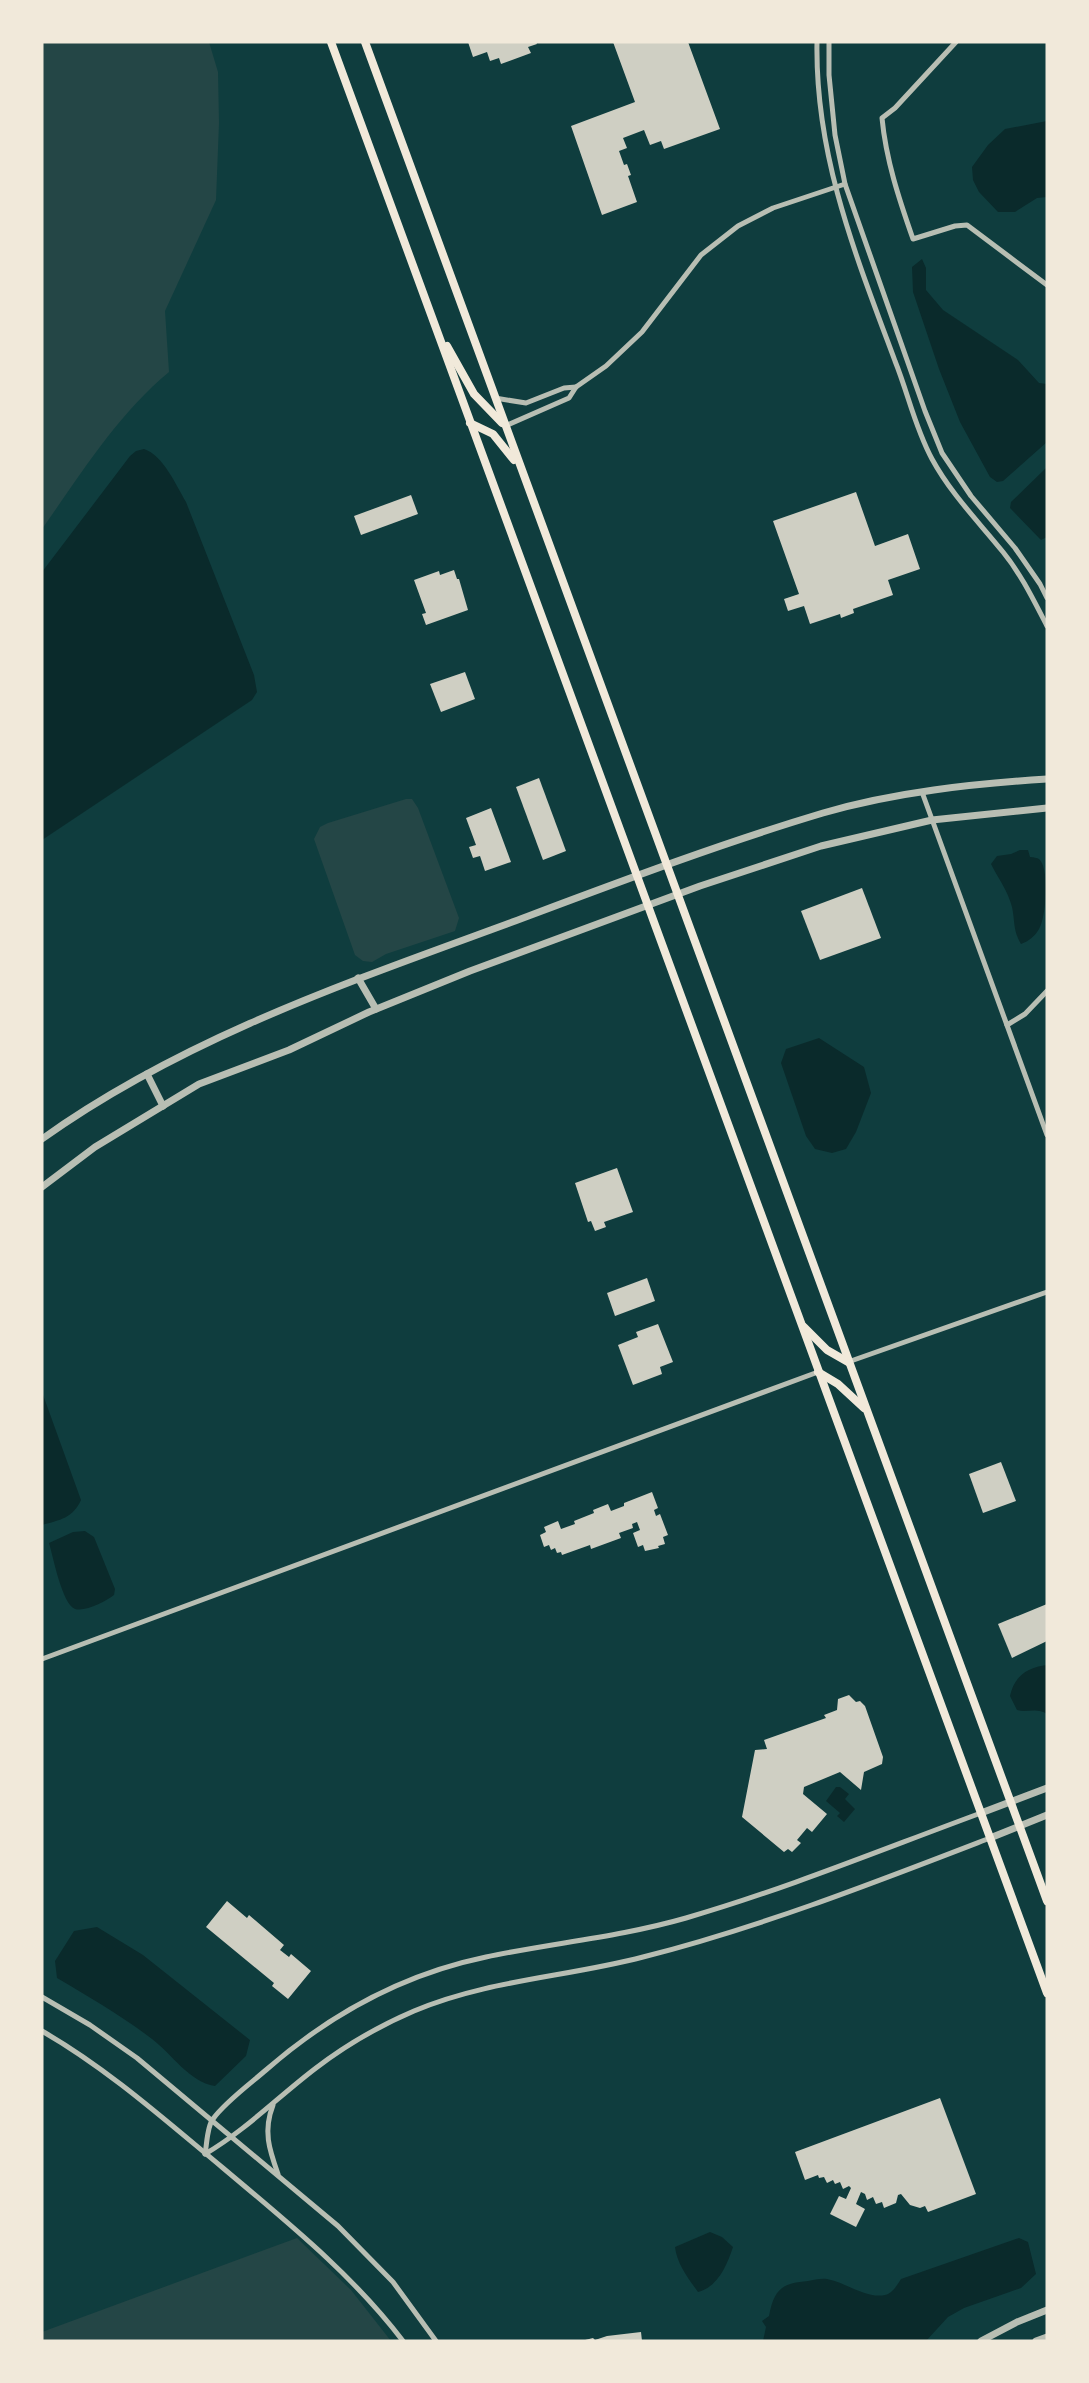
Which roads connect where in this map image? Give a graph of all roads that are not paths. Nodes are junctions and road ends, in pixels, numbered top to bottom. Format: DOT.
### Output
graph roads {
  1 [pos="331,42"];
  2 [pos="365,42"];
  3 [pos="816,42"];
  4 [pos="829,42"];
  5 [pos="956,42"];
  6 [pos="845,184"];
  7 [pos="834,187"];
  8 [pos="1047,285"];
  9 [pos="435,324"];
  10 [pos="576,387"];
  11 [pos="495,398"];
  12 [pos="470,423"];
  13 [pos="505,426"];
  14 [pos="524,476"];
  15 [pos="1047,598"];
  16 [pos="1047,626"];
  17 [pos="1047,779"];
  18 [pos="922,792"];
  19 [pos="1045,807"];
  20 [pos="932,820"];
  21 [pos="666,865"];
  22 [pos="636,876"];
  23 [pos="677,894"];
  24 [pos="647,907"];
  25 [pos="358,978"];
  26 [pos="1047,991"];
  27 [pos="376,1009"];
  28 [pos="1007,1025"];
  29 [pos="147,1074"];
  30 [pos="163,1106"];
  31 [pos="1047,1135"];
  32 [pos="42,1139"];
  33 [pos="42,1187"];
  34 [pos="1046,1294"];
  35 [pos="800,1322"];
  36 [pos="848,1362"];
  37 [pos="818,1372"];
  38 [pos="866,1411"];
  39 [pos="42,1659"];
  40 [pos="1047,1788"];
  41 [pos="1010,1802"];
  42 [pos="981,1813"];
  43 [pos="1047,1815"];
  44 [pos="1019,1825"];
  45 [pos="990,1838"];
  46 [pos="1047,1902"];
  47 [pos="1047,1993"];
  48 [pos="42,1997"];
  49 [pos="42,2031"];
  50 [pos="274,2104"];
  51 [pos="212,2120"];
  52 [pos="233,2138"];
  53 [pos="206,2154"];
  54 [pos="279,2177"];
  55 [pos="1047,2310"];
  56 [pos="1047,2337"];
  57 [pos="403,2341"];
  58 [pos="436,2341"];
  59 [pos="981,2341"];
  60 [pos="1036,2341"];
  1 -- 9 [label="main road"];
  2 -- 11 [label="main road"];
  3 -- 7 [label="street"];
  4 -- 6 [label="street"];
  5 -- 8 [label="street"];
  6 -- 7 [label="street"];
  6 -- 15 [label="street"];
  7 -- 10 [label="street"];
  7 -- 16 [label="street"];
  9 -- 12 [label="main road"];
  9 -- 13 [label="main road"];
  10 -- 11 [label="street"];
  10 -- 13 [label="street"];
  11 -- 13 [label="main road"];
  12 -- 14 [label="main road"];
  12 -- 22 [label="main road"];
  13 -- 14 [label="main road"];
  14 -- 21 [label="main road"];
  17 -- 18 [label="street"];
  18 -- 20 [label="street"];
  18 -- 21 [label="street"];
  19 -- 20 [label="street"];
  20 -- 23 [label="street"];
  20 -- 28 [label="street"];
  21 -- 22 [label="street"];
  21 -- 23 [label="main road"];
  22 -- 24 [label="main road"];
  22 -- 25 [label="street"];
  23 -- 24 [label="street"];
  23 -- 36 [label="main road"];
  24 -- 27 [label="street"];
  24 -- 35 [label="main road"];
  25 -- 27 [label="street"];
  25 -- 29 [label="street"];
  26 -- 28 [label="street"];
  27 -- 30 [label="street"];
  28 -- 31 [label="street"];
  29 -- 30 [label="street"];
  29 -- 32 [label="street"];
  30 -- 33 [label="street"];
  34 -- 36 [label="street"];
  35 -- 36 [label="main road"];
  35 -- 37 [label="main road"];
  36 -- 38 [label="main road"];
  37 -- 38 [label="main road"];
  37 -- 39 [label="street"];
  37 -- 42 [label="main road"];
  38 -- 41 [label="main road"];
  40 -- 41 [label="street"];
  41 -- 42 [label="street"];
  41 -- 44 [label="main road"];
  42 -- 45 [label="main road"];
  42 -- 51 [label="street"];
  43 -- 44 [label="street"];
  44 -- 45 [label="street"];
  44 -- 46 [label="main road"];
  45 -- 47 [label="main road"];
  45 -- 50 [label="street"];
  48 -- 51 [label="street"];
  49 -- 53 [label="street"];
  50 -- 52 [label="street"];
  50 -- 54 [label="street"];
  51 -- 52 [label="street"];
  51 -- 53 [label="street"];
  52 -- 53 [label="street"];
  52 -- 54 [label="street"];
  53 -- 57 [label="street"];
  54 -- 58 [label="street"];
  55 -- 59 [label="street"];
  56 -- 60 [label="street"];
}
